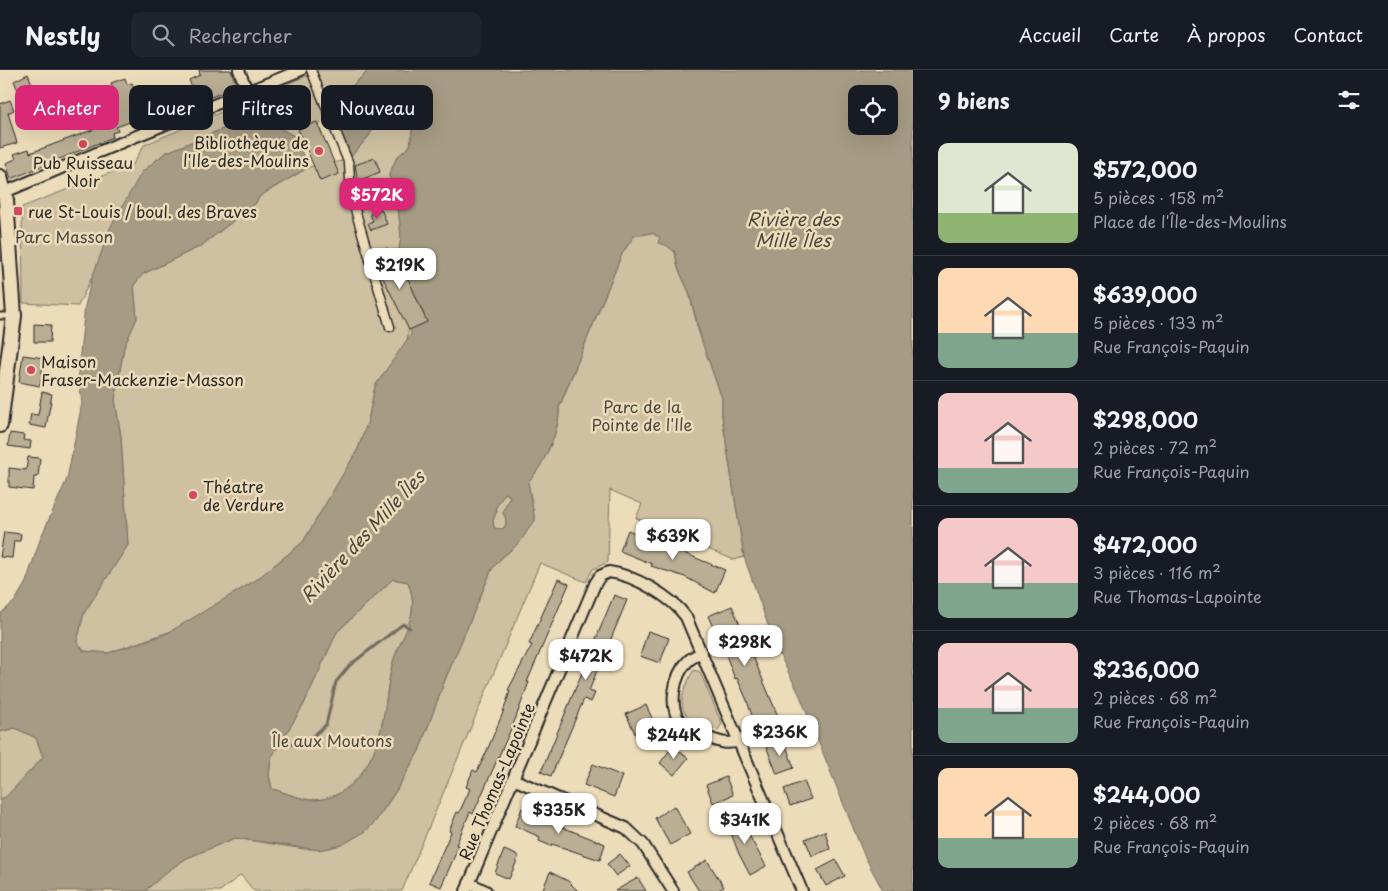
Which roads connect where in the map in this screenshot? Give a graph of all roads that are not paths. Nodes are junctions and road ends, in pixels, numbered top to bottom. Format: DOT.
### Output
graph roads {
  1 [pos="239,70"];
  2 [pos="301,70"];
  3 [pos="311,70"];
  4 [pos="245,85"];
  5 [pos="266,85"];
  6 [pos="223,103"];
  7 [pos="0,177"];
  8 [pos="5,192"];
  9 [pos="7,316"];
  10 [pos="390,327"];
  11 [pos="0,425"];
  12 [pos="702,653"];
  13 [pos="738,741"];
  14 [pos="513,779"];
  15 [pos="467,887"];
  16 [pos="486,891"];
  17 [pos="673,891"];
  18 [pos="802,891"];
  1 -- 4 [label="street"];
  2 -- 5 [label="street"];
  3 -- 10 [label="street"];
  6 -- 8 [label="street"];
  7 -- 8 [label="main road"];
  8 -- 9 [label="main road"];
  9 -- 11 [label="main road"];
  12 -- 13 [label="street"];
  12 -- 13 [label="street"];
  12 -- 14 [label="street, Rue Thomas-Lapointe"];
  13 -- 18 [label="street"];
  14 -- 15 [label="street, Rue Thomas-Lapointe"];
  14 -- 17 [label="street"];
  15 -- 16 [label="street"];
}
